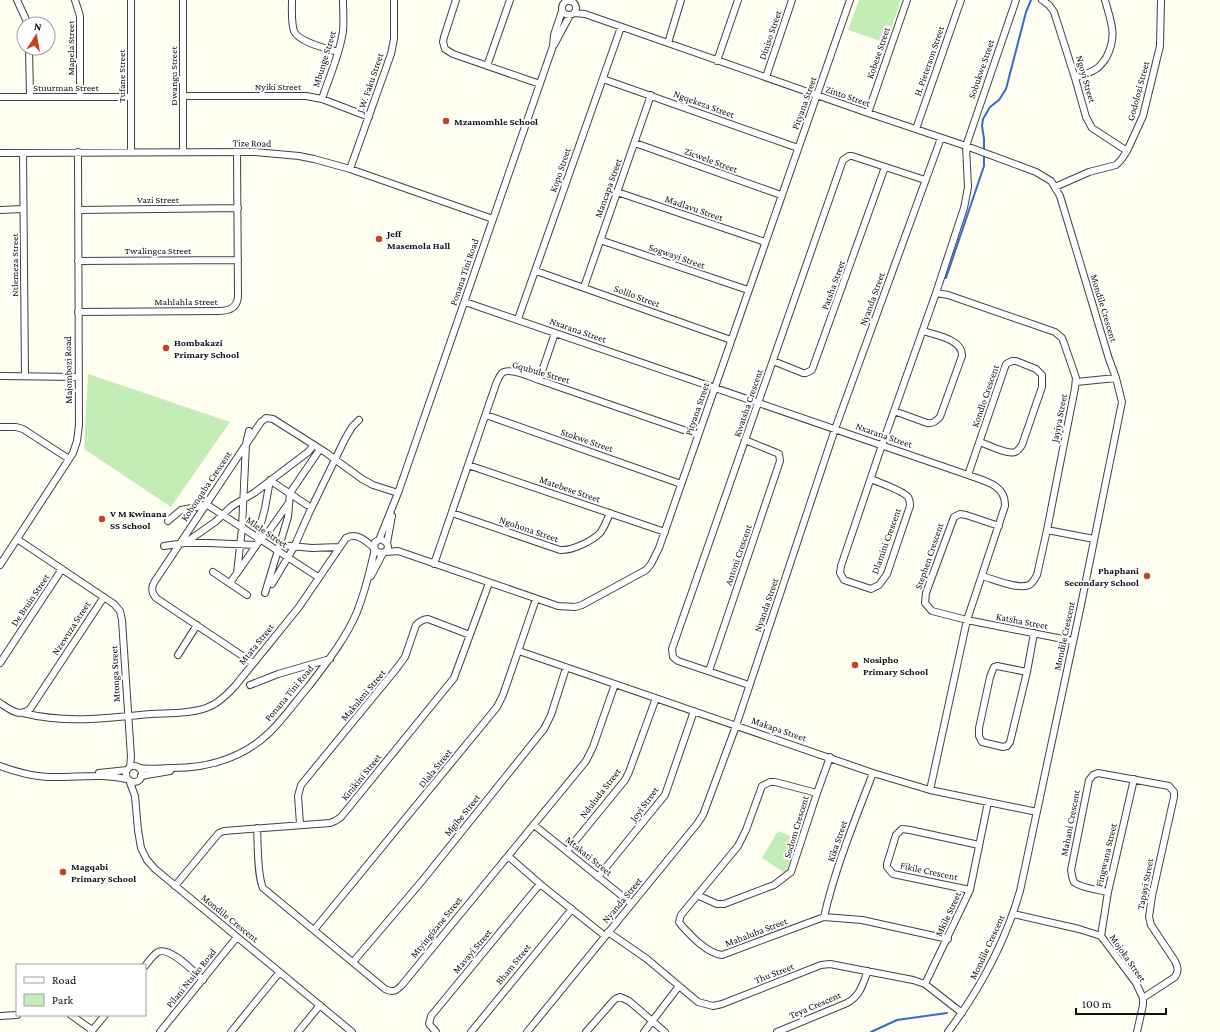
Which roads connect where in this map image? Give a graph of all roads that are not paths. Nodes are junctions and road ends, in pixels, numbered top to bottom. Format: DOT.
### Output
graph roads {
  1 [pos="17,0"];
  2 [pos="75,0"];
  3 [pos="131,0"];
  4 [pos="183,0"];
  5 [pos="292,0"];
  6 [pos="343,0"];
  7 [pos="394,0"];
  8 [pos="456,0"];
  9 [pos="510,0"];
  10 [pos="681,0"];
  11 [pos="738,0"];
  12 [pos="792,0"];
  13 [pos="850,0"];
  14 [pos="907,0"];
  15 [pos="961,0"];
  16 [pos="1016,0"];
  17 [pos="1042,0"];
  18 [pos="1105,0"];
  19 [pos="1161,0"];
  20 [pos="566,1"];
  21 [pos="574,8"];
  22 [pos="562,11"];
  23 [pos="24,16"];
  24 [pos="621,27"];
  25 [pos="668,43"];
  26 [pos="553,46"];
  27 [pos="338,52"];
  28 [pos="29,56"];
  29 [pos="717,60"];
  30 [pos="488,66"];
  31 [pos="766,77"];
  32 [pos="1075,78"];
  33 [pos="603,79"];
  34 [pos="540,84"];
  35 [pos="651,95"];
  36 [pos="0,96"];
  37 [pos="30,96"];
  38 [pos="183,96"];
  39 [pos="817,96"];
  40 [pos="80,97"];
  41 [pos="131,97"];
  42 [pos="322,99"];
  43 [pos="868,113"];
  44 [pos="369,117"];
  45 [pos="916,129"];
  46 [pos="940,138"];
  47 [pos="635,143"];
  48 [pos="966,146"];
  49 [pos="798,148"];
  50 [pos="1127,151"];
  51 [pos="78,152"];
  52 [pos="131,152"];
  53 [pos="183,152"];
  54 [pos="237,152"];
  55 [pos="0,153"];
  56 [pos="23,153"];
  57 [pos="885,167"];
  58 [pos="350,169"];
  59 [pos="925,180"];
  60 [pos="1055,187"];
  61 [pos="617,192"];
  62 [pos="781,195"];
  63 [pos="238,208"];
  64 [pos="23,209"];
  65 [pos="0,210"];
  66 [pos="78,210"];
  67 [pos="493,219"];
  68 [pos="600,240"];
  69 [pos="765,242"];
  70 [pos="238,260"];
  71 [pos="78,261"];
  72 [pos="536,271"];
  73 [pos="584,287"];
  74 [pos="748,290"];
  75 [pos="936,293"];
  76 [pos="465,302"];
  77 [pos="78,312"];
  78 [pos="518,319"];
  79 [pos="922,331"];
  80 [pos="555,332"];
  81 [pos="731,340"];
  82 [pos="773,361"];
  83 [pos="0,376"];
  84 [pos="25,376"];
  85 [pos="78,376"];
  86 [pos="1116,378"];
  87 [pos="539,380"];
  88 [pos="1076,382"];
  89 [pos="715,388"];
  90 [pos="758,403"];
  91 [pos="894,411"];
  92 [pos="486,415"];
  93 [pos="359,420"];
  94 [pos="0,427"];
  95 [pos="835,429"];
  96 [pos="249,431"];
  97 [pos="698,435"];
  98 [pos="745,440"];
  99 [pos="980,442"];
  100 [pos="246,444"];
  101 [pos="314,445"];
  102 [pos="882,445"];
  103 [pos="320,449"];
  104 [pos="69,459"];
  105 [pos="335,460"];
  106 [pos="468,465"];
  107 [pos="968,475"];
  108 [pos="871,479"];
  109 [pos="272,480"];
  110 [pos="681,484"];
  111 [pos="398,493"];
  112 [pos="290,496"];
  113 [pos="243,500"];
  114 [pos="206,504"];
  115 [pos="307,505"];
  116 [pos="394,505"];
  117 [pos="452,513"];
  118 [pos="610,513"];
  119 [pos="222,514"];
  120 [pos="168,521"];
  121 [pos="998,526"];
  122 [pos="242,528"];
  123 [pos="1047,530"];
  124 [pos="665,532"];
  125 [pos="17,539"];
  126 [pos="1094,539"];
  127 [pos="366,540"];
  128 [pos="378,540"];
  129 [pos="258,541"];
  130 [pos="388,543"];
  131 [pos="182,544"];
  132 [pos="240,544"];
  133 [pos="164,546"];
  134 [pos="294,547"];
  135 [pos="339,547"];
  136 [pos="279,548"];
  137 [pos="375,549"];
  138 [pos="385,552"];
  139 [pos="398,552"];
  140 [pos="288,558"];
  141 [pos="434,564"];
  142 [pos="0,565"];
  143 [pos="62,569"];
  144 [pos="213,572"];
  145 [pos="237,573"];
  146 [pos="982,576"];
  147 [pos="318,577"];
  148 [pos="367,582"];
  149 [pos="230,583"];
  150 [pos="489,583"];
  151 [pos="272,584"];
  152 [pos="265,593"];
  153 [pos="247,595"];
  154 [pos="104,597"];
  155 [pos="536,599"];
  156 [pos="967,620"];
  157 [pos="197,625"];
  158 [pos="1034,634"];
  159 [pos="470,635"];
  160 [pos="1073,641"];
  161 [pos="518,651"];
  162 [pos="178,655"];
  163 [pos="330,659"];
  164 [pos="0,663"];
  165 [pos="253,663"];
  166 [pos="566,668"];
  167 [pos="709,671"];
  168 [pos="1027,672"];
  169 [pos="615,684"];
  170 [pos="250,685"];
  171 [pos="749,686"];
  172 [pos="656,698"];
  173 [pos="0,703"];
  174 [pos="694,711"];
  175 [pos="23,713"];
  176 [pos="128,716"];
  177 [pos="736,726"];
  178 [pos="830,757"];
  179 [pos="0,766"];
  180 [pos="133,768"];
  181 [pos="183,768"];
  182 [pos="873,774"];
  183 [pos="94,775"];
  184 [pos="140,778"];
  185 [pos="1134,779"];
  186 [pos="128,780"];
  187 [pos="930,790"];
  188 [pos="817,793"];
  189 [pos="135,796"];
  190 [pos="988,802"];
  191 [pos="1036,812"];
  192 [pos="300,824"];
  193 [pos="534,824"];
  194 [pos="257,828"];
  195 [pos="979,845"];
  196 [pos="567,851"];
  197 [pos="508,856"];
  198 [pos="598,877"];
  199 [pos="540,884"];
  200 [pos="175,886"];
  201 [pos="970,890"];
  202 [pos="1108,892"];
  203 [pos="697,895"];
  204 [pos="632,904"];
  205 [pos="572,909"];
  206 [pos="1013,914"];
  207 [pos="824,917"];
  208 [pos="314,930"];
  209 [pos="607,934"];
  210 [pos="1101,936"];
  211 [pos="238,937"];
  212 [pos="948,939"];
  213 [pos="353,962"];
  214 [pos="146,965"];
  215 [pos="868,971"];
  216 [pos="279,972"];
  217 [pos="203,980"];
  218 [pos="925,984"];
  219 [pos="679,986"];
  220 [pos="1143,998"];
  221 [pos="320,1005"];
  222 [pos="962,1013"];
  223 [pos="16,1015"];
  224 [pos="0,1016"];
  225 [pos="72,1016"];
  226 [pos="104,1016"];
  227 [pos="653,1021"];
  228 [pos="91,1031"];
  229 [pos="160,1032"];
  230 [pos="231,1032"];
  231 [pos="298,1032"];
  232 [pos="352,1032"];
  233 [pos="436,1032"];
  234 [pos="471,1032"];
  235 [pos="527,1032"];
  236 [pos="586,1032"];
  237 [pos="644,1032"];
  238 [pos="665,1032"];
  239 [pos="777,1032"];
  240 [pos="948,1032"];
  241 [pos="1138,1032"];
  1 -- 23 [label="street"];
  2 -- 40 [label="street, Mapela Street"];
  3 -- 41 [label="street, Tufane Street"];
  4 -- 38 [label="street, Dwangu Street"];
  5 -- 27 [label="street"];
  6 -- 27 [label="street, Mbunge Street"];
  7 -- 44 [label="street, J.W. Faku Street"];
  8 -- 30 [label="street"];
  9 -- 30 [label="street"];
  10 -- 25 [label="street"];
  11 -- 29 [label="street"];
  12 -- 31 [label="street, Diniso Street"];
  13 -- 39 [label="street, Pityana Street"];
  14 -- 43 [label="street, Kobese Street"];
  15 -- 45 [label="street, H. Pieterson Street"];
  16 -- 48 [label="street, Sobukwe Street"];
  17 -- 32 [label="street, Ngoyi Street"];
  18 -- 32 [label="street"];
  19 -- 50 [label="street, Godolozi Street"];
  20 -- 21 [label="street"];
  20 -- 22 [label="street, Ponana Tini Road"];
  21 -- 22 [label="street"];
  21 -- 24 [label="street, Zinto Street"];
  21 -- 26 [label="street, Ponana Tini Road"];
  22 -- 26 [label="street, Ponana Tini Road"];
  24 -- 25 [label="street, Zinto Street"];
  24 -- 33 [label="street, Kopo Street"];
  25 -- 29 [label="street, Zinto Street"];
  26 -- 34 [label="street, Ponana Tini Road"];
  27 -- 42 [label="street, Mbunge Street"];
  28 -- 37 [label="street"];
  29 -- 31 [label="street, Zinto Street"];
  30 -- 34 [label="street"];
  31 -- 39 [label="street, Zinto Street"];
  32 -- 50 [label="street, Ngoyi Street"];
  33 -- 35 [label="street, Ngqekeza Street"];
  33 -- 72 [label="street, Kopo Street"];
  34 -- 67 [label="street, Ponana Tini Road"];
  35 -- 47 [label="street, Mancapa Street"];
  35 -- 49 [label="street, Ngqekeza Street"];
  36 -- 37 [label="street, Stuurman Street"];
  37 -- 40 [label="street, Stuurman Street"];
  38 -- 42 [label="street, Nyiki Street"];
  38 -- 53 [label="street, Dwangu Street"];
  39 -- 43 [label="street, Zinto Street"];
  39 -- 49 [label="street, Pityana Street"];
  40 -- 41 [label="street, Stuurman Street"];
  41 -- 52 [label="street, Tufane Street"];
  42 -- 44 [label="street, Nyiki Street"];
  43 -- 45 [label="street, Zinto Street"];
  44 -- 58 [label="street, J.W. Faku Street"];
  45 -- 46 [label="street, Zinto Street"];
  46 -- 48 [label="street, Zinto Street"];
  46 -- 59 [label="street, Nyanda Street"];
  47 -- 61 [label="street, Mancapa Street"];
  47 -- 62 [label="street, Zicwele Street"];
  48 -- 60 [label="street, Zinto Street"];
  48 -- 75 [label="street"];
  49 -- 62 [label="street, Pityana Street"];
  50 -- 60 [label="street, Godolozi Street"];
  51 -- 52 [label="street, Tize Road"];
  51 -- 56 [label="street, Tize Road"];
  51 -- 66 [label="street, Majombozi Road"];
  52 -- 53 [label="street, Tize Road"];
  53 -- 54 [label="street, Tize Road"];
  54 -- 58 [label="street, Tize Road"];
  54 -- 63 [label="street, Mahlahla Street"];
  55 -- 56 [label="street, Tize Road"];
  56 -- 64 [label="street, Ntlemeza Street"];
  57 -- 59 [label="street, Kwatsha Crescent"];
  57 -- 82 [label="street, Patsha Street"];
  57 -- 82 [label="street, Kwatsha Crescent"];
  58 -- 67 [label="street, Tize Road"];
  59 -- 95 [label="street, Nyanda Street"];
  60 -- 86 [label="street, Mondile Crescent"];
  61 -- 68 [label="street, Mancapa Street"];
  61 -- 69 [label="street, Madlavu Street"];
  62 -- 69 [label="street, Pityana Street"];
  63 -- 66 [label="street, Vazi Street"];
  63 -- 70 [label="street, Mahlahla Street"];
  64 -- 65 [label="street"];
  64 -- 84 [label="street, Ntlemeza Street"];
  66 -- 71 [label="street, Majombozi Road"];
  67 -- 76 [label="street, Ponana Tini Road"];
  68 -- 73 [label="street, Mancapa Street"];
  68 -- 74 [label="street, Sogwayi Street"];
  69 -- 74 [label="street, Pityana Street"];
  70 -- 71 [label="street, Twalingca Street"];
  70 -- 77 [label="street, Mahlahla Street"];
  71 -- 77 [label="street, Majombozi Road"];
  72 -- 73 [label="street, Solilo Street"];
  72 -- 78 [label="street, Kopo Street"];
  73 -- 81 [label="street, Solilo Street"];
  74 -- 81 [label="street, Pityana Street"];
  75 -- 79 [label="street"];
  75 -- 88 [label="street, Jayiya Street"];
  76 -- 78 [label="street, Nxarana Street"];
  76 -- 111 [label="street, Ponana Tini Road"];
  77 -- 85 [label="street, Majombozi Road"];
  78 -- 80 [label="street, Nxarana Street"];
  79 -- 91 [label="street"];
  79 -- 91 [label="street"];
  80 -- 87 [label="street"];
  80 -- 89 [label="street, Nxarana Street"];
  81 -- 89 [label="street, Pityana Street"];
  82 -- 90 [label="street, Kwatsha Crescent"];
  83 -- 84 [label="street"];
  84 -- 85 [label="street"];
  85 -- 104 [label="street, Majombozi Road"];
  86 -- 88 [label="street"];
  86 -- 126 [label="street, Mondile Crescent"];
  87 -- 92 [label="street, Gqubule Street"];
  87 -- 97 [label="street, Gqubule Street"];
  88 -- 123 [label="street, Jayiya Street"];
  89 -- 90 [label="street, Nxarana Street"];
  89 -- 97 [label="street, Pityana Street"];
  90 -- 95 [label="street, Nxarana Street"];
  90 -- 98 [label="street, Kwatsha Crescent"];
  91 -- 102 [label="street"];
  92 -- 106 [label="street, Gqubule Street"];
  92 -- 110 [label="street, Stokwe Street"];
  93 -- 105 [label="street"];
  94 -- 104 [label="street"];
  95 -- 102 [label="street, Nxarana Street"];
  95 -- 171 [label="street, Nyanda Street"];
  96 -- 100 [label="street"];
  97 -- 110 [label="street, Pityana Street"];
  98 -- 167 [label="street, Antoni Crescent"];
  98 -- 167 [label="street, Kwatsha Crescent"];
  99 -- 99 [label="street, Kondlo Crescent"];
  99 -- 107 [label="street, Kondlo Crescent"];
  100 -- 101 [label="street, Kobonqaba Crescent"];
  100 -- 113 [label="street"];
  100 -- 114 [label="street, Kobonqaba Crescent"];
  101 -- 103 [label="street, Kobonqaba Crescent"];
  101 -- 109 [label="street"];
  102 -- 107 [label="street, Nxarana Street"];
  102 -- 108 [label="street, Dlamini Crescent"];
  103 -- 105 [label="street, Kobonqaba Crescent"];
  103 -- 112 [label="street"];
  104 -- 125 [label="street, Majombozi Road"];
  105 -- 111 [label="street, Kobonqaba Crescent"];
  105 -- 134 [label="street"];
  106 -- 117 [label="street, Gqubule Street"];
  106 -- 118 [label="street, Matebese Street"];
  107 -- 121 [label="street, Nxarana Street"];
  108 -- 108 [label="street, Dlamini Crescent"];
  109 -- 112 [label="street"];
  109 -- 113 [label="street"];
  109 -- 129 [label="street"];
  110 -- 124 [label="street, Pityana Street"];
  111 -- 116 [label="street, Ponana Tini Road"];
  112 -- 115 [label="street"];
  112 -- 129 [label="street"];
  112 -- 136 [label="street"];
  113 -- 119 [label="street"];
  113 -- 122 [label="street"];
  114 -- 119 [label="street, Mlele Street"];
  114 -- 120 [label="street"];
  114 -- 131 [label="street, Kobonqaba Crescent"];
  116 -- 128 [label="street, Ponana Tini Road"];
  116 -- 130 [label="street, Ponana Tini Road"];
  117 -- 118 [label="street, Ngohona Street"];
  117 -- 141 [label="street, Gqubule Street"];
  118 -- 124 [label="street, Matebese Street"];
  119 -- 122 [label="street, Mlele Street"];
  119 -- 131 [label="street"];
  121 -- 146 [label="street, Nxarana Street"];
  121 -- 156 [label="street, Stephen Crescent"];
  122 -- 129 [label="street, Mlele Street"];
  122 -- 132 [label="street"];
  123 -- 126 [label="street"];
  123 -- 146 [label="street, Jayiya Street"];
  124 -- 155 [label="street, Pityana Street"];
  125 -- 142 [label="street, Majombozi Road"];
  125 -- 143 [label="street, Nzewuza Street"];
  126 -- 160 [label="street, Mondile Crescent"];
  127 -- 128 [label="street, Mtata Street"];
  127 -- 135 [label="street, Mtata Street"];
  127 -- 137 [label="street"];
  128 -- 130 [label="street"];
  128 -- 137 [label="street"];
  129 -- 132 [label="street"];
  129 -- 136 [label="street, Mlele Street"];
  129 -- 145 [label="street"];
  130 -- 138 [label="street"];
  130 -- 139 [label="street, Pityana Street"];
  131 -- 132 [label="street"];
  131 -- 133 [label="street"];
  131 -- 157 [label="street, Kobonqaba Crescent"];
  132 -- 145 [label="street"];
  134 -- 135 [label="street"];
  134 -- 136 [label="street"];
  134 -- 140 [label="street"];
  135 -- 147 [label="street, Mtata Street"];
  136 -- 140 [label="street, Mlele Street"];
  136 -- 152 [label="street"];
  137 -- 138 [label="street"];
  137 -- 148 [label="street, Ponana Tini Road"];
  138 -- 139 [label="street, Pityana Street"];
  138 -- 148 [label="street, Ponana Tini Road"];
  139 -- 141 [label="street, Pityana Street"];
  140 -- 147 [label="street, Mlele Street"];
  140 -- 151 [label="street"];
  141 -- 150 [label="street, Pityana Street"];
  143 -- 154 [label="street, Nzewuza Street"];
  143 -- 164 [label="street, De Bruin Street"];
  144 -- 149 [label="street"];
  145 -- 149 [label="street"];
  146 -- 156 [label="street, Nxarana Street"];
  147 -- 165 [label="street, Mtata Street"];
  148 -- 163 [label="street, Ponana Tini Road"];
  149 -- 153 [label="street"];
  150 -- 155 [label="street, Pityana Street"];
  150 -- 159 [label="street, Kinikini Street"];
  154 -- 175 [label="street, Nzewuza Street"];
  154 -- 176 [label="street, Mtonga Street"];
  155 -- 161 [label="street, Dlala Street"];
  156 -- 158 [label="street, Katsha Street"];
  156 -- 187 [label="street, Nxarana Street"];
  157 -- 162 [label="street"];
  157 -- 165 [label="street, Kobonqaba Crescent"];
  158 -- 160 [label="street, Katsha Street"];
  158 -- 168 [label="street"];
  159 -- 192 [label="street, Kinikini Street"];
  159 -- 192 [label="street, Makuleni Street"];
  160 -- 191 [label="street, Mondile Crescent"];
  161 -- 166 [label="street, Makapa Street"];
  161 -- 208 [label="street, Dlala Street"];
  163 -- 170 [label="street"];
  163 -- 181 [label="street, Ponana Tini Road"];
  165 -- 176 [label="street, Mtata Street"];
  166 -- 169 [label="street, Makapa Street"];
  166 -- 213 [label="street, Mgibe Street"];
  167 -- 171 [label="street, Kwatsha Crescent"];
  168 -- 168 [label="street"];
  169 -- 172 [label="street, Makapa Street"];
  169 -- 193 [label="street, Mtyingizane Street"];
  171 -- 177 [label="street, Nyanda Street"];
  172 -- 174 [label="street, Makapa Street"];
  172 -- 196 [label="street, Nduluda Street"];
  173 -- 175 [label="street"];
  174 -- 177 [label="street, Makapa Street"];
  174 -- 198 [label="street, Joyi Street"];
  175 -- 176 [label="street, Mtata Street"];
  176 -- 180 [label="street, Mtonga Street"];
  177 -- 178 [label="street, Makapa Street"];
  177 -- 204 [label="street, Nyanda Street"];
  178 -- 182 [label="street, Makapa Street"];
  178 -- 188 [label="street, Sodom Crescent"];
  179 -- 183 [label="street, Ponana Tini Road"];
  180 -- 181 [label="street, Ponana Tini Road"];
  180 -- 183 [label="street, Ponana Tini Road"];
  180 -- 184 [label="street"];
  180 -- 186 [label="street"];
  181 -- 184 [label="street, Ponana Tini Road"];
  182 -- 187 [label="street, Makapa Street"];
  182 -- 207 [label="street, Kika Street"];
  183 -- 186 [label="street, Ponana Tini Road"];
  184 -- 186 [label="street, Ponana Tini Road"];
  184 -- 189 [label="street, Mondile Crescent"];
  185 -- 202 [label="street, Fingwana Street"];
  185 -- 202 [label="street, Mahani Crescent"];
  185 -- 220 [label="street, Tapayi Street"];
  186 -- 189 [label="street, Mondile Crescent"];
  187 -- 190 [label="street, Makapa Street"];
  188 -- 203 [label="street, Mahaluba Street"];
  188 -- 203 [label="street, Sodom Crescent"];
  189 -- 200 [label="street, Mondile Crescent"];
  190 -- 191 [label="street, Makapa Street"];
  190 -- 195 [label="street, Mkile Street"];
  191 -- 206 [label="street, Mondile Crescent"];
  192 -- 194 [label="street, Kinikini Street"];
  193 -- 196 [label="street, Mtakati Street"];
  193 -- 197 [label="street, Mtyingizane Street"];
  194 -- 200 [label="street, Kinikini Street"];
  194 -- 208 [label="street, Mtyingizane Street"];
  195 -- 201 [label="street, Mkile Street"];
  195 -- 201 [label="street, Fikile Crescent"];
  196 -- 198 [label="street, Mtakati Street"];
  197 -- 199 [label="street, Thu Street"];
  197 -- 213 [label="street, Mtyingizane Street"];
  198 -- 204 [label="street, Mtakati Street"];
  199 -- 205 [label="street, Thu Street"];
  199 -- 233 [label="street, Mavayi Street"];
  200 -- 211 [label="street, Mondile Crescent"];
  201 -- 212 [label="street, Mkile Street"];
  202 -- 210 [label="street, Fingwana Street"];
  203 -- 207 [label="street, Mahaluba Street"];
  204 -- 209 [label="street, Nyanda Street"];
  205 -- 209 [label="street, Thu Street"];
  205 -- 234 [label="street, Bham Street"];
  206 -- 210 [label="street, Mojoka Street"];
  206 -- 222 [label="street, Mondile Crescent"];
  207 -- 212 [label="street, Mahaluba Street"];
  208 -- 213 [label="street, Mtyingizane Street"];
  209 -- 219 [label="street, Thu Street"];
  209 -- 235 [label="street, Nyanda Street"];
  210 -- 220 [label="street, Mojoka Street"];
  211 -- 216 [label="street, Mondile Crescent"];
  211 -- 217 [label="street, Pilani Ntsiko Road"];
  212 -- 218 [label="street, Mkile Street"];
  214 -- 217 [label="street"];
  215 -- 218 [label="street, Thu Street"];
  215 -- 219 [label="street, Thu Street"];
  215 -- 239 [label="street, Teya Crescent"];
  216 -- 221 [label="street, Mondile Crescent"];
  216 -- 230 [label="street"];
  217 -- 229 [label="street, Pilani Ntsiko Road"];
  218 -- 222 [label="street, Thu Street"];
  219 -- 227 [label="street"];
  220 -- 241 [label="street, Mojoka Street"];
  221 -- 231 [label="street"];
  221 -- 232 [label="street, Mondile Crescent"];
  222 -- 240 [label="street, Mondile Crescent"];
  223 -- 224 [label="street"];
  225 -- 228 [label="street"];
  226 -- 228 [label="street"];
  227 -- 236 [label="street"];
  227 -- 237 [label="street"];
  227 -- 238 [label="street"];
}
